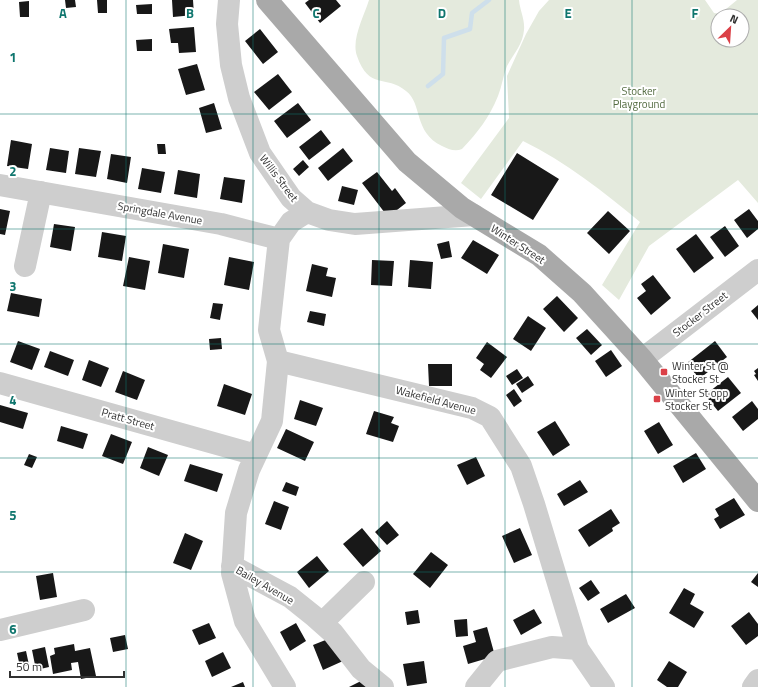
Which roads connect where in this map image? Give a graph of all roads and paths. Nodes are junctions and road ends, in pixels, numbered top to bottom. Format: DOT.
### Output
graph roads {
  1 [pos="229,0"];
  2 [pos="267,0"];
  3 [pos="0,185"];
  4 [pos="40,192"];
  5 [pos="307,212"];
  6 [pos="474,215"];
  7 [pos="279,239"];
  8 [pos="25,266"];
  9 [pos="758,270"];
  10 [pos="642,359"];
  11 [pos="278,361"];
  12 [pos="0,383"];
  13 [pos="256,455"];
  14 [pos="758,501"];
  15 [pos="232,566"];
  16 [pos="364,582"];
  17 [pos="84,610"];
  18 [pos="322,624"];
  19 [pos="0,630"];
  20 [pos="578,649"];
  21 [pos="758,680"];
  22 [pos="285,687"];
  23 [pos="383,687"];
  24 [pos="476,687"];
  25 [pos="604,687"];
  26 [pos="753,687"];
  1 -- 5 [label="street, Willis Street"];
  2 -- 6 [label="main road, Winter Street"];
  3 -- 4 [label="street, Springdale Avenue"];
  4 -- 7 [label="street, Springdale Avenue"];
  4 -- 8 [label="street"];
  5 -- 6 [label="street, Willis Street"];
  5 -- 7 [label="street"];
  6 -- 10 [label="main road, Winter Street"];
  7 -- 11 [label="street"];
  9 -- 10 [label="street, Stocker Street"];
  10 -- 14 [label="main road, Winter Street"];
  11 -- 13 [label="street"];
  11 -- 20 [label="street, Wakefield Avenue"];
  12 -- 13 [label="street, Pratt Street"];
  13 -- 15 [label="street"];
  15 -- 18 [label="street, Bailey Avenue"];
  15 -- 22 [label="street"];
  16 -- 18 [label="street"];
  17 -- 19 [label="street"];
  18 -- 23 [label="street, Bailey Avenue"];
  20 -- 24 [label="street"];
  20 -- 25 [label="street"];
  21 -- 26 [label="street"];
}
